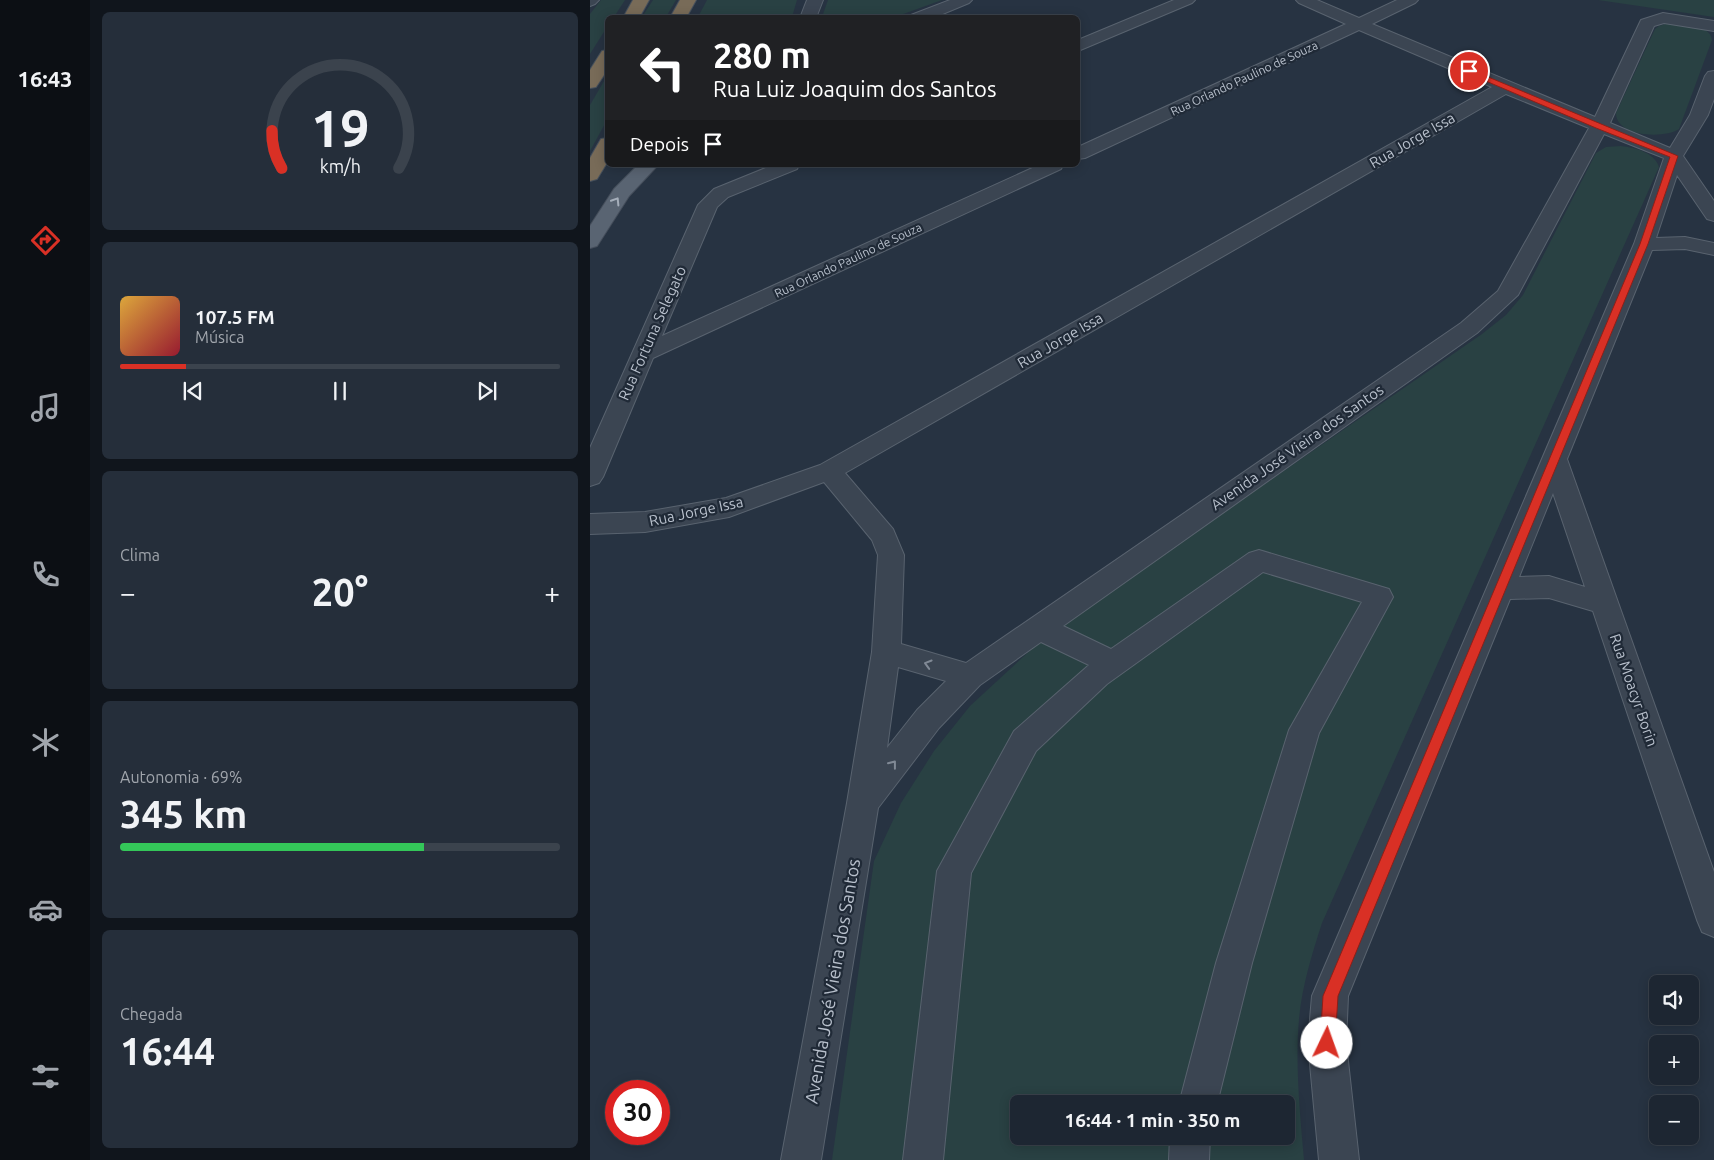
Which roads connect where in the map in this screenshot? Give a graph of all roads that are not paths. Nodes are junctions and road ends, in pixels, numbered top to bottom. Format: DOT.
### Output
graph roads {
  1 [pos="642,0"];
  2 [pos="688,0"];
  3 [pos="815,0"];
  4 [pos="964,0"];
  5 [pos="1187,0"];
  6 [pos="1304,0"];
  7 [pos="1410,0"];
  8 [pos="633,15"];
  9 [pos="680,15"];
  10 [pos="809,15"];
  11 [pos="925,15"];
  12 [pos="1361,24"];
  13 [pos="1714,26"];
  14 [pos="1080,45"];
  15 [pos="605,60"];
  16 [pos="1714,76"];
  17 [pos="590,83"];
  18 [pos="1505,87"];
  19 [pos="1707,116"];
  20 [pos="1599,127"];
  21 [pos="605,148"];
  22 [pos="1080,153"];
  23 [pos="1674,156"];
  24 [pos="647,167"];
  25 [pos="785,167"];
  26 [pos="1050,167"];
  27 [pos="590,175"];
  28 [pos="1714,215"];
  29 [pos="590,242"];
  30 [pos="1644,244"];
  31 [pos="1714,249"];
  32 [pos="642,354"];
  33 [pos="1554,459"];
  34 [pos="829,471"];
  35 [pos="590,477"];
  36 [pos="590,524"];
  37 [pos="1500,589"];
  38 [pos="1605,604"];
  39 [pos="1049,633"];
  40 [pos="886,652"];
  41 [pos="1113,663"];
  42 [pos="970,676"];
  43 [pos="863,803"];
  44 [pos="1714,920"];
  45 [pos="1200,1095"];
  46 [pos="1190,1145"];
  47 [pos="801,1160"];
  48 [pos="923,1160"];
  49 [pos="1190,1160"];
  50 [pos="1339,1160"];
  1 -- 8 [label="highway"];
  2 -- 9 [label="highway"];
  3 -- 10 [label="street"];
  4 -- 11 [label="street"];
  5 -- 14 [label="street"];
  6 -- 12 [label="street"];
  7 -- 12 [label="street, Rua Orlando Paulino de Souza"];
  12 -- 18 [label="street"];
  12 -- 22 [label="street, Rua Orlando Paulino de Souza"];
  13 -- 20 [label="street, Avenida José Vieira dos Santos"];
  15 -- 17 [label="highway"];
  16 -- 19 [label="street"];
  18 -- 20 [label="street"];
  18 -- 34 [label="street, Rua Jorge Issa"];
  19 -- 23 [label="street"];
  20 -- 23 [label="street"];
  20 -- 42 [label="street, Avenida José Vieira dos Santos"];
  21 -- 27 [label="highway"];
  23 -- 28 [label="street"];
  23 -- 30 [label="street"];
  29 -- 24 [label="main road, one-way"];
  25 -- 32 [label="street, Rua Fortuna Selegato"];
  26 -- 32 [label="street, Rua Orlando Paulino de Souza"];
  30 -- 31 [label="street"];
  30 -- 33 [label="street"];
  32 -- 35 [label="street, Rua Fortuna Selegato"];
  33 -- 37 [label="street"];
  33 -- 38 [label="street, Rua Moacyr Borin"];
  34 -- 36 [label="street, Rua Jorge Issa"];
  34 -- 40 [label="street, Avenida José Vieira dos Santos"];
  37 -- 38 [label="street"];
  37 -- 50 [label="street"];
  38 -- 44 [label="street, Rua Moacyr Borin"];
  39 -- 41 [label="street"];
  42 -- 40 [label="street, one-way"];
  40 -- 43 [label="street, Avenida José Vieira dos Santos"];
  41 -- 45 [label="street"];
  41 -- 48 [label="street"];
  43 -- 42 [label="street, Avenida José Vieira dos Santos, one-way"];
  43 -- 47 [label="street, Avenida José Vieira dos Santos"];
  46 -- 49 [label="street"];
}
